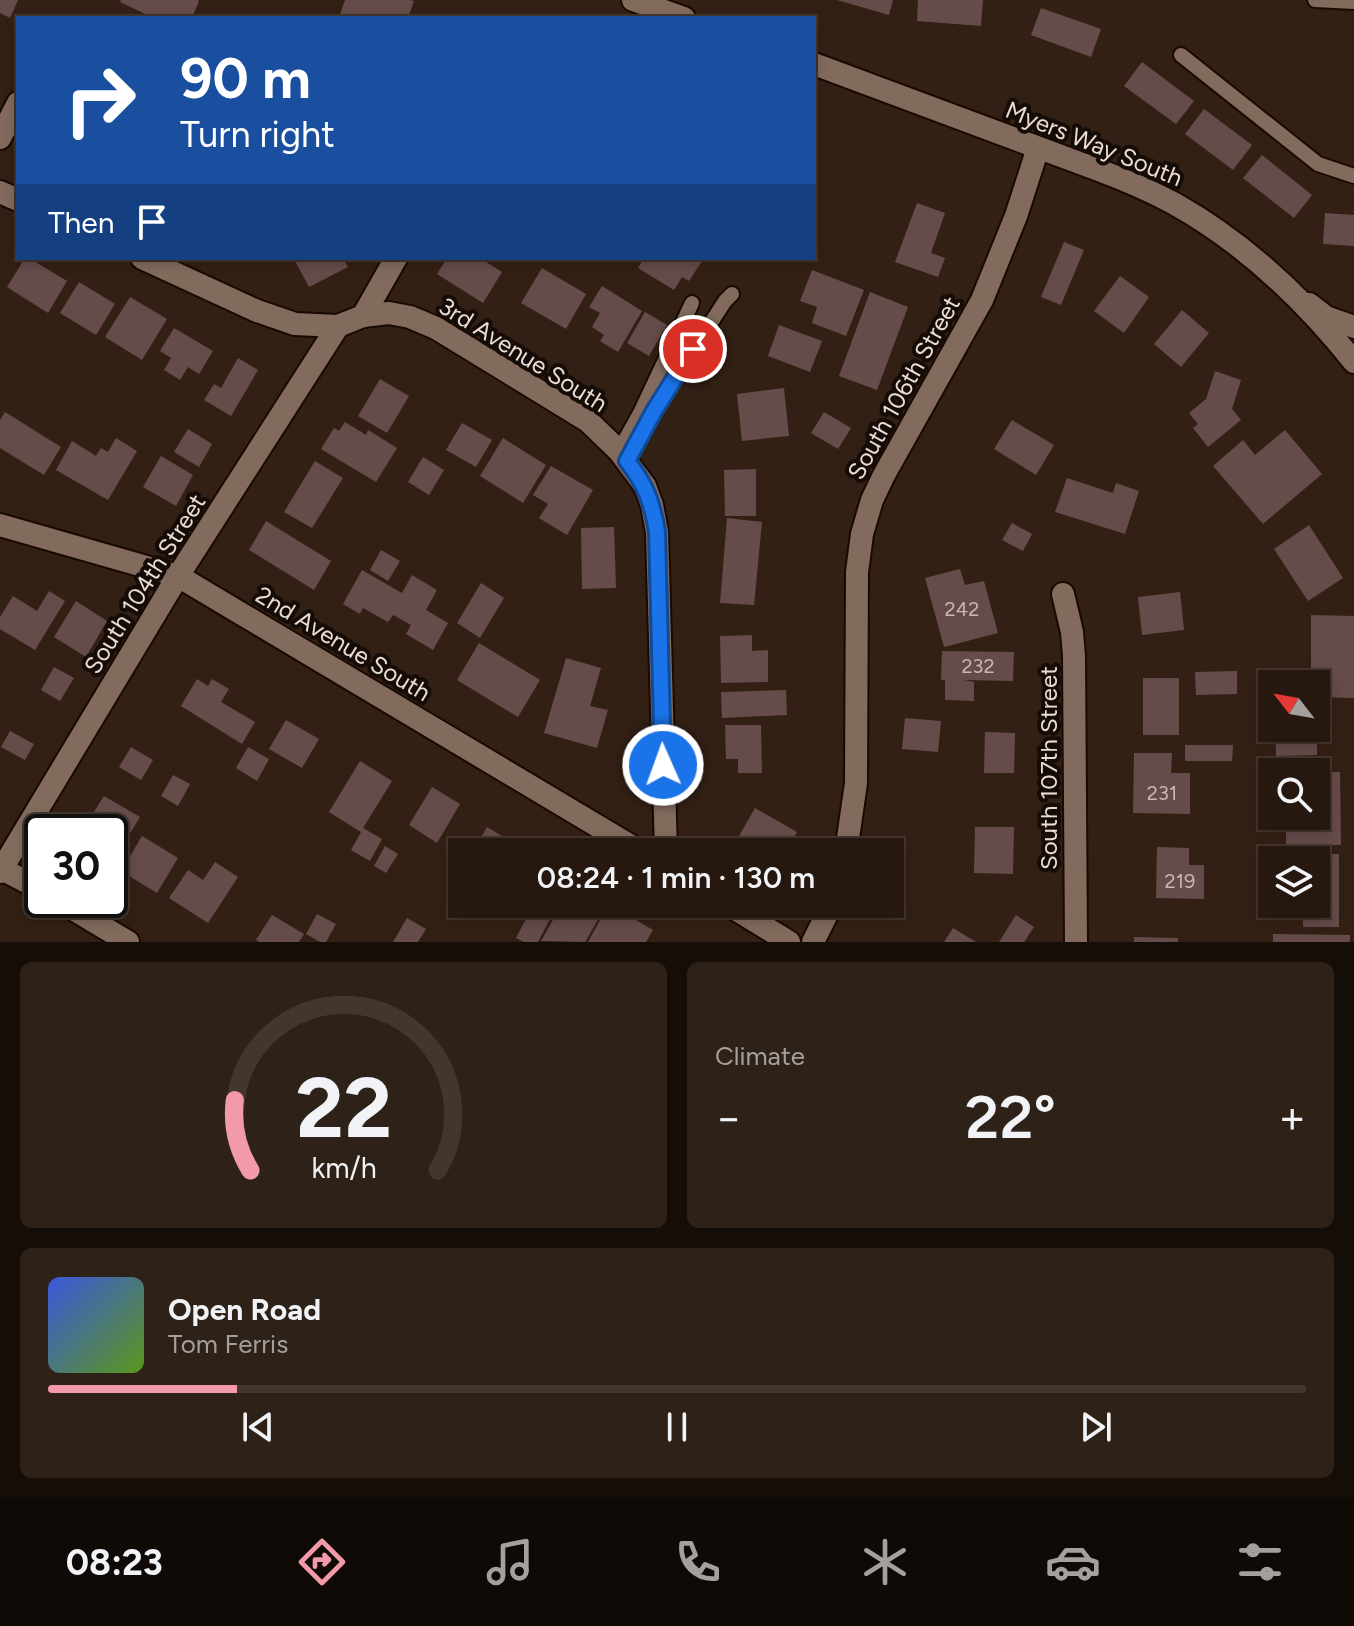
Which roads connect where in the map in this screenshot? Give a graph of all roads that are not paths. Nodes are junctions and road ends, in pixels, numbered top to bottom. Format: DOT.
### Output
graph roads {
  1 [pos="633,0"];
  2 [pos="1315,0"];
  3 [pos="1354,2"];
  4 [pos="678,16"];
  5 [pos="1181,55"];
  6 [pos="816,65"];
  7 [pos="16,107"];
  8 [pos="0,138"];
  9 [pos="1038,148"];
  10 [pos="1354,176"];
  11 [pos="146,260"];
  12 [pos="395,260"];
  13 [pos="1287,287"];
  14 [pos="732,294"];
  15 [pos="692,303"];
  16 [pos="363,316"];
  17 [pos="338,326"];
  18 [pos="1354,327"];
  19 [pos="1354,362"];
  20 [pos="623,456"];
  21 [pos="0,525"];
  22 [pos="178,576"];
  23 [pos="1063,594"];
  24 [pos="618,838"];
  25 [pos="666,838"];
  26 [pos="848,838"];
  27 [pos="1,870"];
  28 [pos="24,881"];
  29 [pos="88,918"];
  30 [pos="750,918"];
  31 [pos="825,918"];
  32 [pos="128,942"];
  33 [pos="789,942"];
  34 [pos="813,942"];
  35 [pos="1076,942"];
  1 -- 4 [label="street"];
  2 -- 3 [label="lane"];
  5 -- 10 [label="lane"];
  6 -- 9 [label="street, Myers Way South"];
  7 -- 8 [label="street"];
  9 -- 13 [label="street, Myers Way South"];
  9 -- 26 [label="street, South 106th Street"];
  11 -- 17 [label="street, 3rd Avenue South"];
  12 -- 16 [label="street"];
  13 -- 18 [label="street"];
  13 -- 19 [label="street, Myers Way South"];
  14 -- 20 [label="lane"];
  15 -- 20 [label="lane"];
  16 -- 17 [label="street, 3rd Avenue South"];
  16 -- 20 [label="street, 3rd Avenue South"];
  17 -- 22 [label="street, South 104th Street"];
  20 -- 25 [label="street, 3rd Avenue South"];
  21 -- 22 [label="street, 2nd Avenue South"];
  22 -- 24 [label="street, 2nd Avenue South"];
  22 -- 27 [label="street, South 104th Street"];
  23 -- 35 [label="street, South 107th Street"];
  27 -- 28 [label="street"];
  29 -- 32 [label="street"];
  30 -- 33 [label="street"];
  31 -- 34 [label="street"];
}
